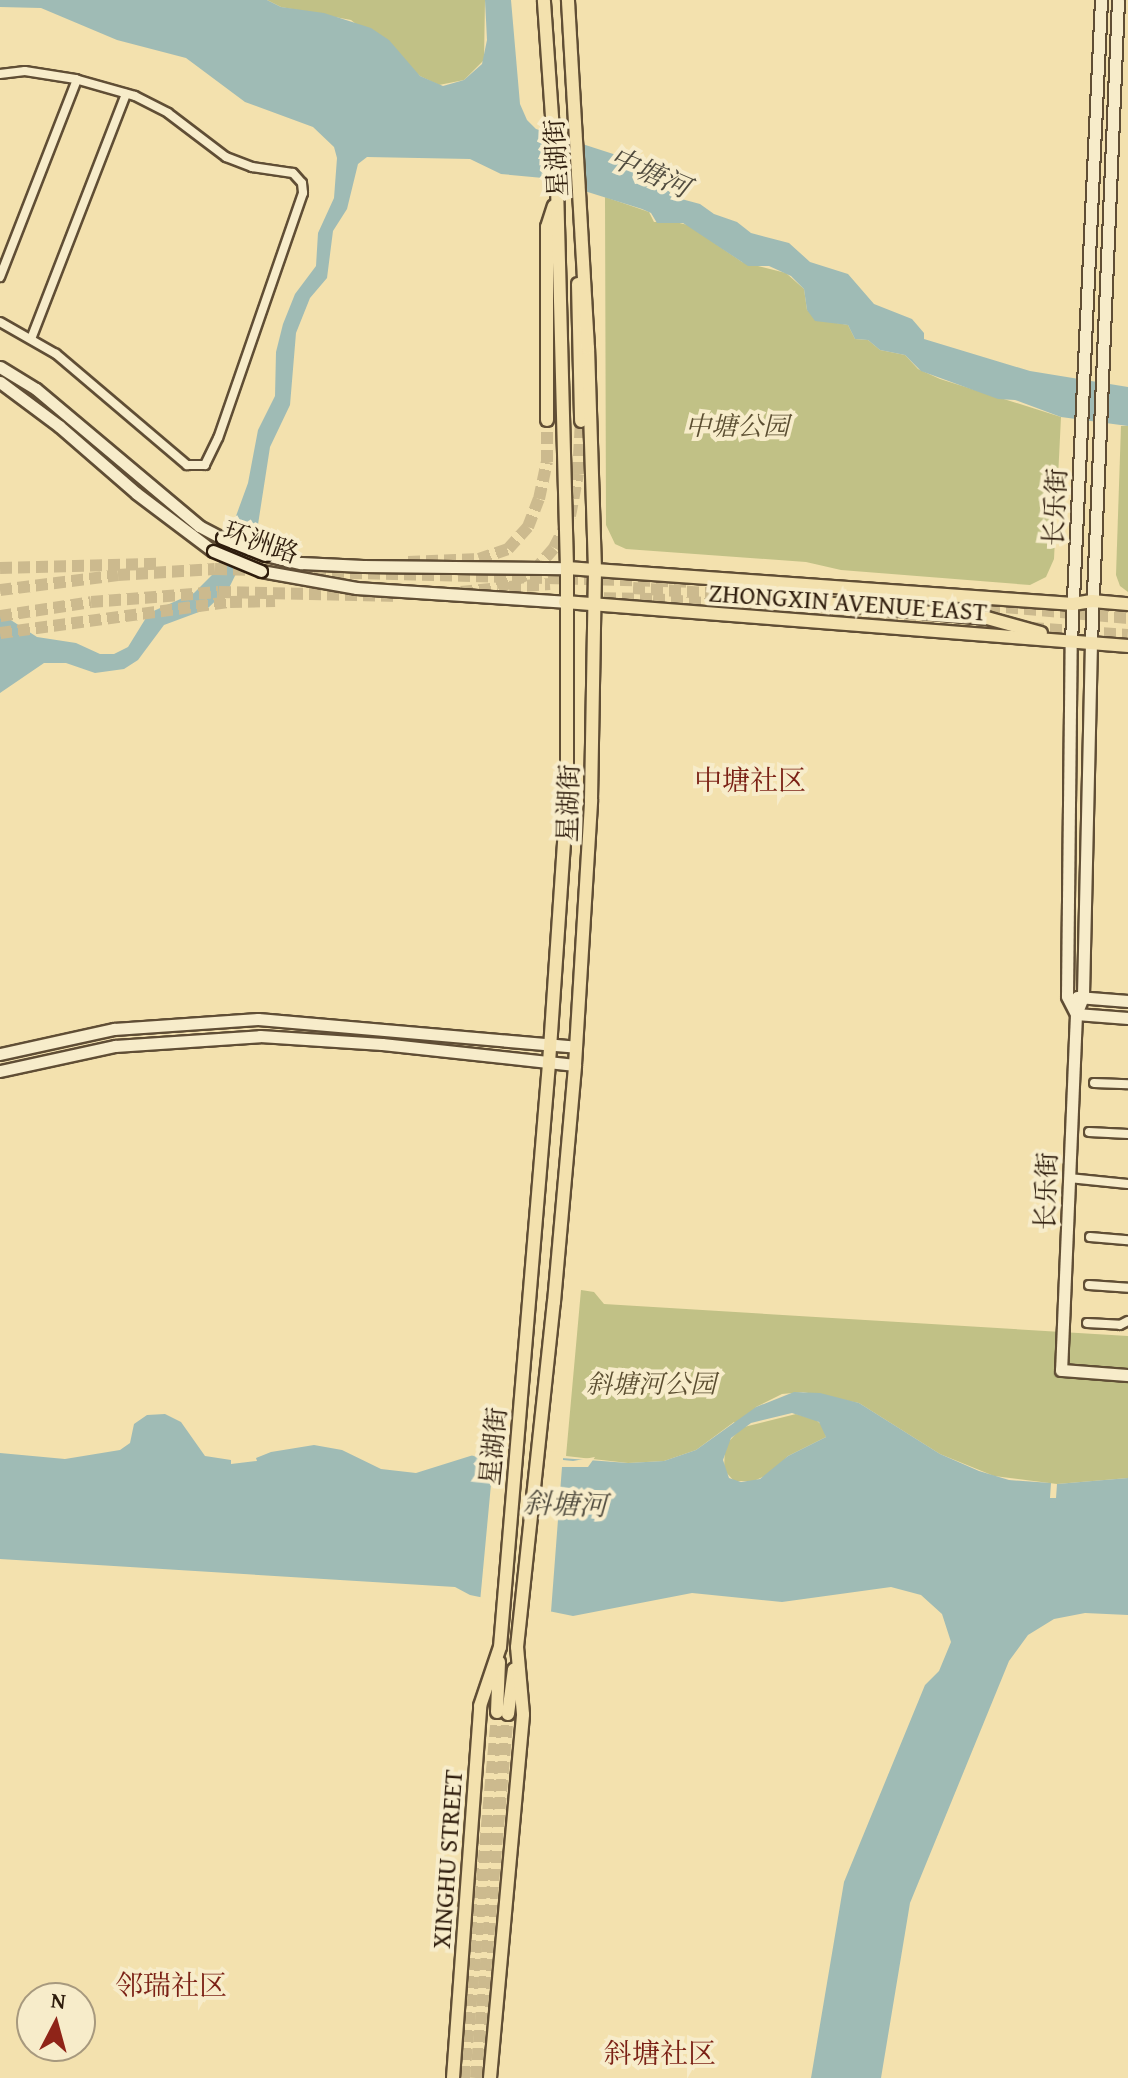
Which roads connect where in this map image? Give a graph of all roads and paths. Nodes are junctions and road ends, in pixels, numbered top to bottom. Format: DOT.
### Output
graph roads {
  1 [pos="544,0"];
  2 [pos="568,0"];
  3 [pos="1101,0"];
  4 [pos="1118,0"];
  5 [pos="0,74"];
  6 [pos="77,80"];
  7 [pos="126,94"];
  8 [pos="557,194"];
  9 [pos="580,198"];
  10 [pos="0,277"];
  11 [pos="0,322"];
  12 [pos="31,339"];
  13 [pos="0,367"];
  14 [pos="0,382"];
  15 [pos="547,420"];
  16 [pos="581,421"];
  17 [pos="567,568"];
  18 [pos="595,570"];
  19 [pos="735,595"];
  20 [pos="1092,601"];
  21 [pos="565,602"];
  22 [pos="1073,604"];
  23 [pos="1128,604"];
  24 [pos="595,605"];
  25 [pos="1071,641"];
  26 [pos="1091,642"];
  27 [pos="1128,646"];
  28 [pos="1067,996"];
  29 [pos="1083,997"];
  30 [pos="1128,1001"];
  31 [pos="1076,1014"];
  32 [pos="1128,1018"];
  33 [pos="551,1045"];
  34 [pos="576,1047"];
  35 [pos="0,1054"];
  36 [pos="549,1063"];
  37 [pos="575,1065"];
  38 [pos="0,1071"];
  39 [pos="1094,1083"];
  40 [pos="1128,1084"];
  41 [pos="1089,1132"];
  42 [pos="1128,1134"];
  43 [pos="1069,1178"];
  44 [pos="1128,1184"];
  45 [pos="1090,1237"];
  46 [pos="1128,1240"];
  47 [pos="1089,1285"];
  48 [pos="1128,1288"];
  49 [pos="1128,1321"];
  50 [pos="1087,1323"];
  51 [pos="1128,1375"];
  52 [pos="502,1602"];
  53 [pos="523,1606"];
  54 [pos="500,1647"];
  55 [pos="517,1647"];
  56 [pos="453,2078"];
  57 [pos="490,2078"];
  1 -- 8 [label="main road, 星湖街"];
  2 -- 9 [label="main road, 星湖街"];
  3 -- 22 [label="street, 长乐街"];
  4 -- 20 [label="street, 长乐街"];
  5 -- 6 [label="street"];
  6 -- 7 [label="street"];
  6 -- 10 [label="street"];
  7 -- 12 [label="street"];
  7 -- 12 [label="street"];
  8 -- 15 [label="main road"];
  8 -- 17 [label="main road, 星湖街"];
  9 -- 16 [label="main road"];
  9 -- 18 [label="main road, 星湖街"];
  11 -- 12 [label="street"];
  13 -- 17 [label="street, 环洲路, bridge"];
  14 -- 21 [label="street, 环洲路, bridge"];
  17 -- 18 [label="main road, ZHONGXIN AVENUE EAST"];
  17 -- 21 [label="main road, 星湖街"];
  18 -- 22 [label="main road, ZHONGXIN AVENUE EAST"];
  18 -- 24 [label="main road, 星湖街"];
  19 -- 25 [label="main road"];
  20 -- 22 [label="main road, ZHONGXIN AVENUE EAST"];
  20 -- 23 [label="main road, ZHONGXIN AVENUE EAST"];
  20 -- 26 [label="street, 长乐街"];
  21 -- 24 [label="main road, ZHONGXIN AVENUE EAST"];
  21 -- 33 [label="main road, 星湖街"];
  22 -- 25 [label="street, 长乐街"];
  24 -- 25 [label="main road, ZHONGXIN AVENUE EAST"];
  24 -- 34 [label="main road, 星湖街"];
  25 -- 26 [label="main road, ZHONGXIN AVENUE EAST"];
  25 -- 28 [label="street, 长乐街"];
  26 -- 27 [label="main road, ZHONGXIN AVENUE EAST"];
  26 -- 29 [label="street, 长乐街"];
  28 -- 29 [label="street"];
  28 -- 31 [label="street, 长乐街"];
  29 -- 30 [label="street"];
  29 -- 31 [label="street, 长乐街"];
  31 -- 32 [label="street"];
  31 -- 43 [label="street, 长乐街"];
  33 -- 34 [label="street"];
  33 -- 35 [label="street"];
  33 -- 36 [label="main road, 星湖街"];
  34 -- 37 [label="main road, 星湖街"];
  36 -- 37 [label="street"];
  36 -- 38 [label="street"];
  36 -- 52 [label="main road, 星湖街"];
  37 -- 53 [label="main road, 星湖街"];
  39 -- 40 [label="street"];
  41 -- 42 [label="street"];
  43 -- 44 [label="street"];
  43 -- 51 [label="street, 长乐街"];
  45 -- 46 [label="street"];
  47 -- 48 [label="street"];
  49 -- 50 [label="street"];
  52 -- 54 [label="main road, XINGHU STREET"];
  53 -- 55 [label="main road, XINGHU STREET"];
  54 -- 55 [label="main road, XINGHU STREET"];
  54 -- 56 [label="main road, XINGHU STREET"];
  55 -- 57 [label="main road, XINGHU STREET"];
}
